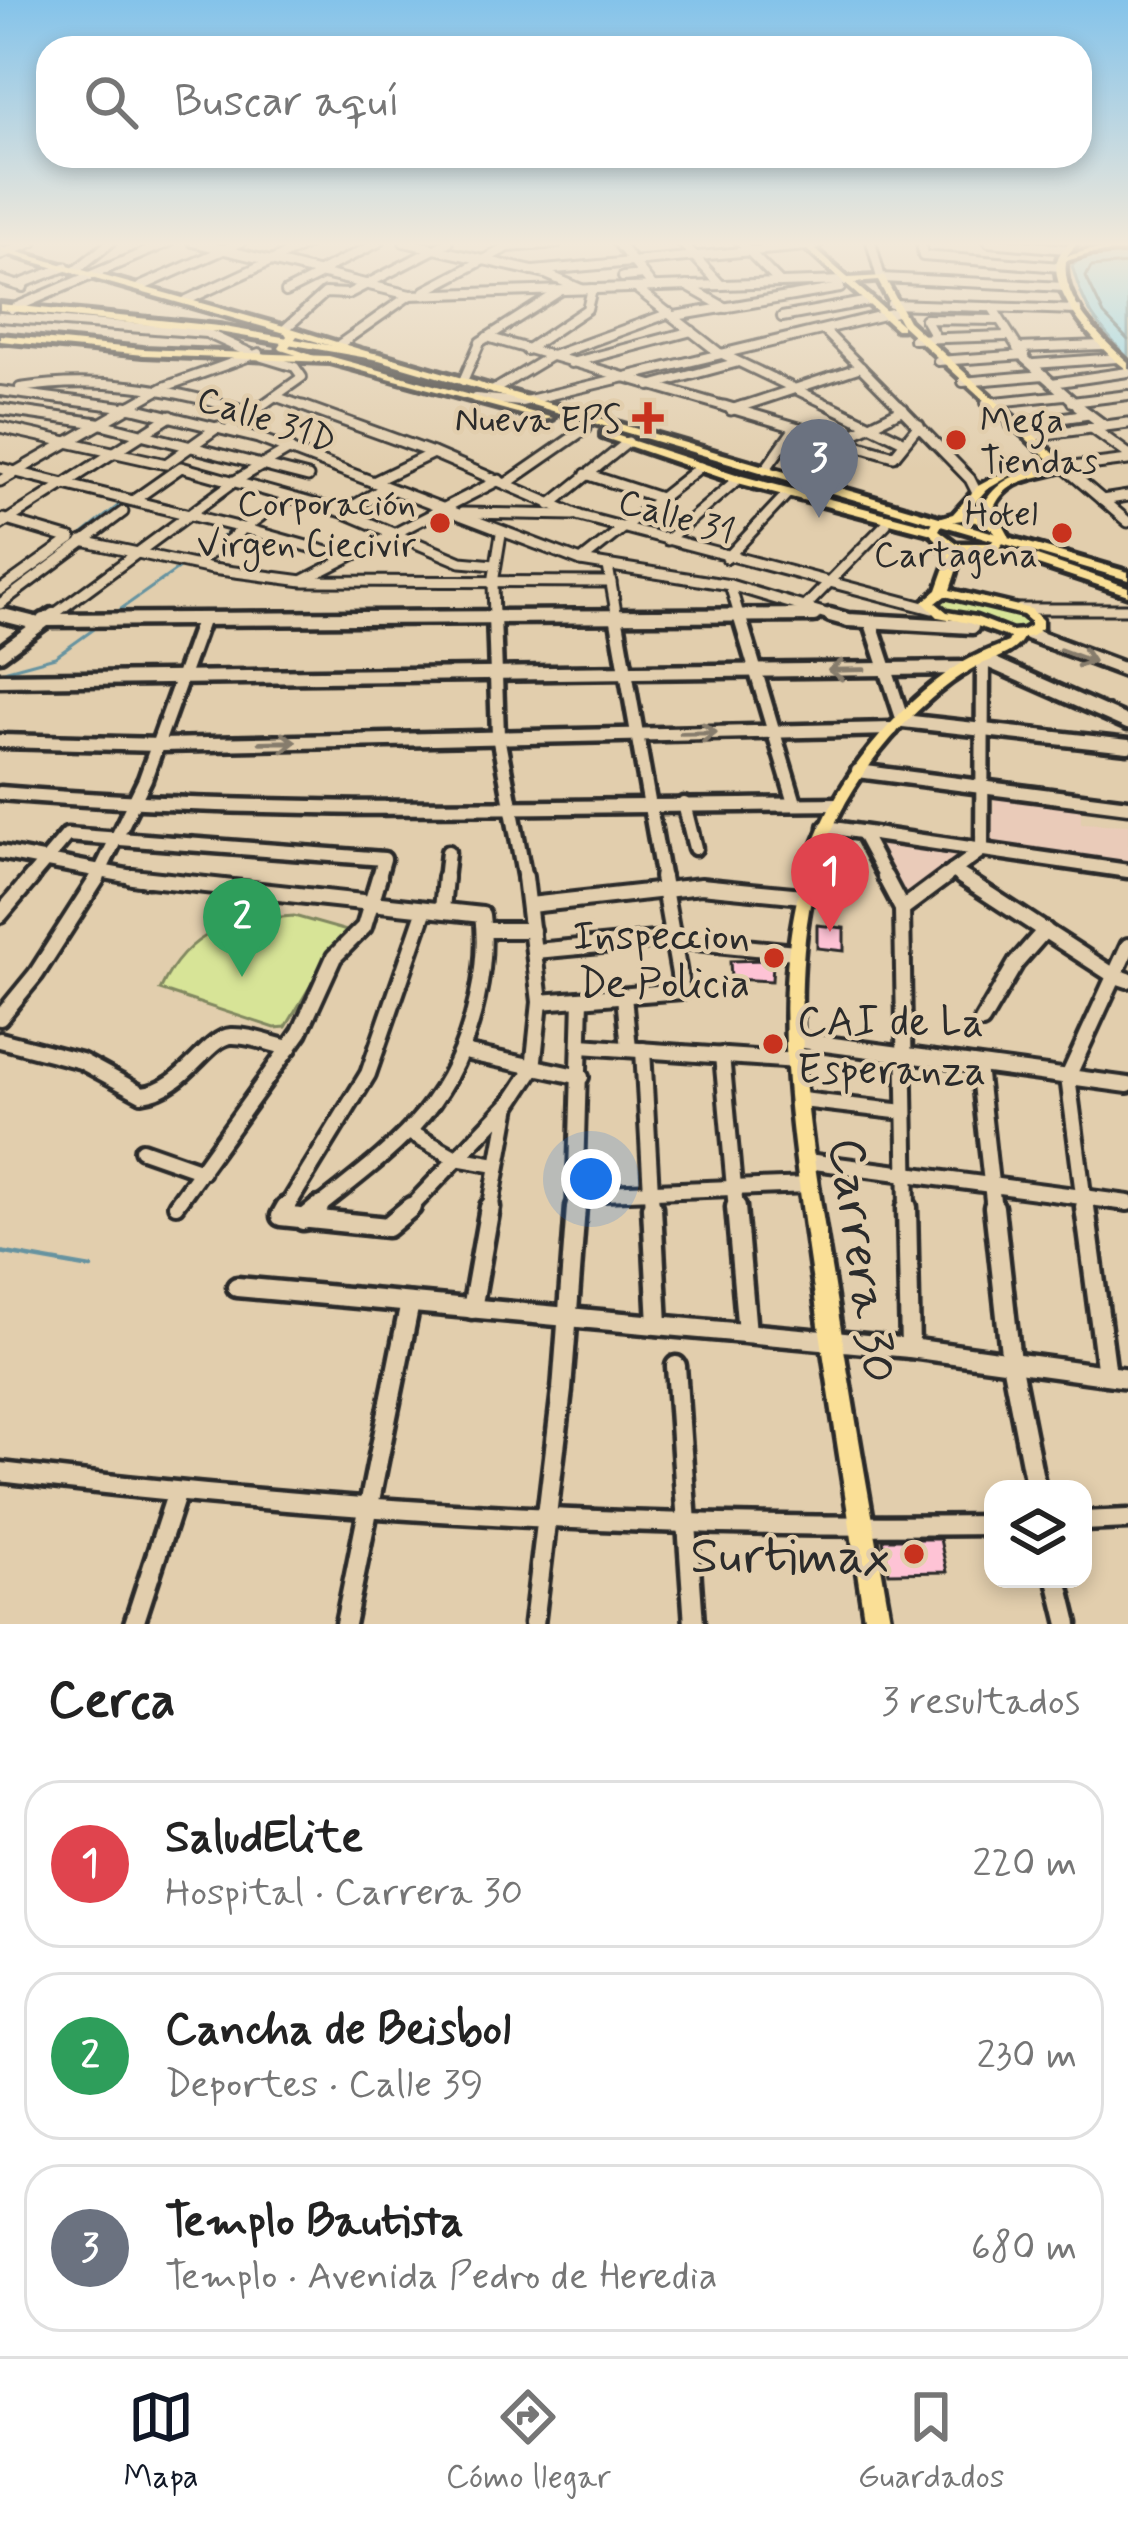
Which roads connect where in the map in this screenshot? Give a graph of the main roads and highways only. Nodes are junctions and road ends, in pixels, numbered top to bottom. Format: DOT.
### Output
graph roads {
  1 [pos="93,318"];
  2 [pos="239,318"];
  3 [pos="895,318"];
  4 [pos="898,318"];
  5 [pos="1083,318"];
  6 [pos="872,321"];
  7 [pos="898,325"];
  8 [pos="287,334"];
  9 [pos="315,337"];
  10 [pos="0,338"];
  11 [pos="272,338"];
  12 [pos="918,339"];
  13 [pos="261,354"];
  14 [pos="312,357"];
  15 [pos="380,357"];
  16 [pos="1128,370"];
  17 [pos="535,404"];
  18 [pos="1031,436"];
  19 [pos="1035,469"];
  20 [pos="1080,481"];
  21 [pos="988,488"];
  22 [pos="808,499"];
  23 [pos="942,527"];
  24 [pos="994,541"];
  25 [pos="1069,565"];
  26 [pos="1128,576"];
  27 [pos="1128,591"];
  28 [pos="969,596"];
  29 [pos="936,599"];
  30 [pos="1028,631"];
  31 [pos="878,1624"];
  1 -- 11 [label="highway"];
  2 -- 8 [label="main road"];
  3 -- 7 [label="main road"];
  4 -- 12 [label="main road"];
  5 -- 16 [label="main road"];
  6 -- 7 [label="main road"];
  7 -- 12 [label="main road"];
  8 -- 9 [label="highway"];
  8 -- 11 [label="highway"];
  8 -- 14 [label="main road"];
  8 -- 15 [label="highway"];
  9 -- 15 [label="main road"];
  10 -- 13 [label="highway"];
  11 -- 13 [label="highway"];
  12 -- 18 [label="main road"];
  13 -- 14 [label="highway"];
  14 -- 17 [label="highway"];
  15 -- 17 [label="highway"];
  17 -- 22 [label="highway"];
  17 -- 23 [label="highway"];
  18 -- 19 [label="main road"];
  18 -- 19 [label="main road"];
  19 -- 20 [label="main road"];
  19 -- 21 [label="main road"];
  21 -- 23 [label="main road"];
  21 -- 24 [label="main road"];
  22 -- 23 [label="highway"];
  22 -- 23 [label="highway"];
  23 -- 24 [label="highway"];
  23 -- 24 [label="main road"];
  23 -- 29 [label="main road"];
  24 -- 25 [label="highway"];
  24 -- 25 [label="highway"];
  24 -- 28 [label="main road"];
  25 -- 26 [label="highway"];
  25 -- 27 [label="highway"];
  28 -- 29 [label="main road"];
  28 -- 30 [label="main road"];
  29 -- 30 [label="main road"];
  30 -- 31 [label="main road, Carrera 30"];
}
